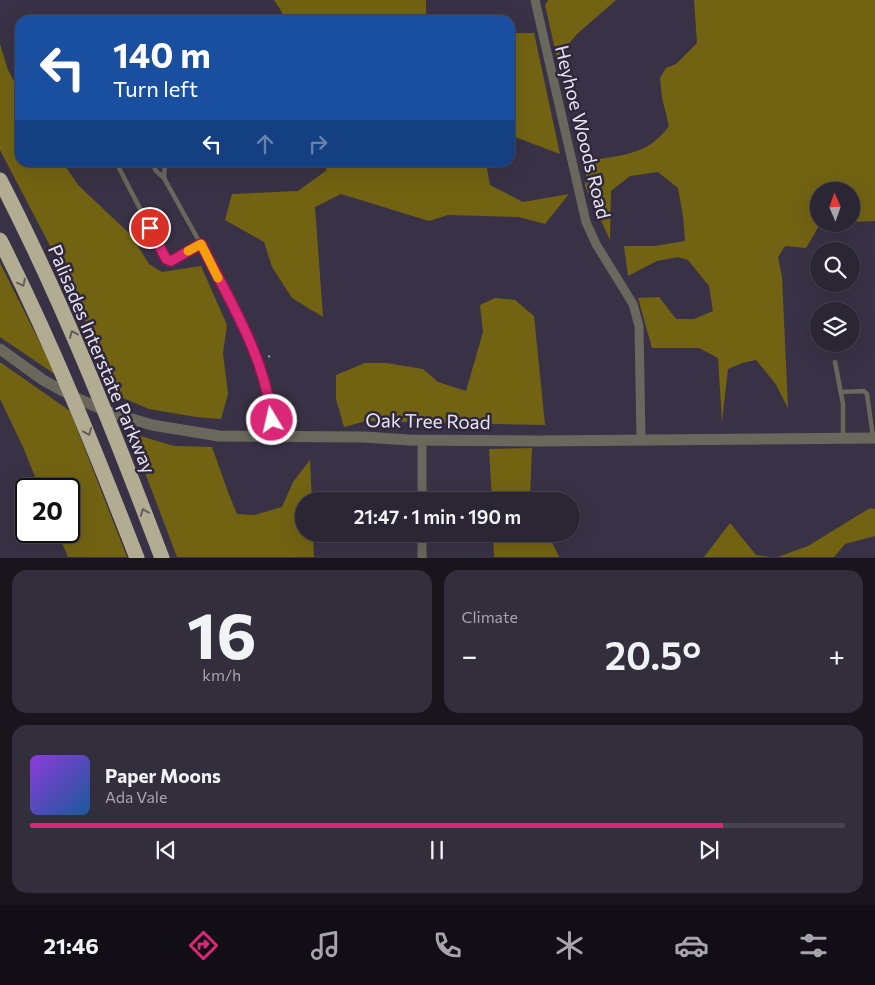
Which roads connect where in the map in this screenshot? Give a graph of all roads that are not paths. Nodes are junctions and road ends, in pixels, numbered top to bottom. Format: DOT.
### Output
graph roads {
  1 [pos="535,0"];
  2 [pos="119,167"];
  3 [pos="154,167"];
  4 [pos="165,167"];
  5 [pos="164,178"];
  6 [pos="0,180"];
  7 [pos="0,240"];
  8 [pos="201,244"];
  9 [pos="0,349"];
  10 [pos="835,362"];
  11 [pos="841,392"];
  12 [pos="274,437"];
  13 [pos="843,438"];
  14 [pos="874,438"];
  15 [pos="641,439"];
  16 [pos="422,440"];
  17 [pos="422,492"];
  18 [pos="422,542"];
  19 [pos="137,558"];
  20 [pos="162,558"];
  21 [pos="422,558"];
  1 -- 15 [label="street, Heyhoe Woods Road"];
  2 -- 8 [label="lane"];
  3 -- 5 [label="lane"];
  4 -- 5 [label="lane"];
  5 -- 8 [label="lane"];
  20 -- 6 [label="highway, Palisades Interstate Parkway, one-way"];
  7 -- 19 [label="highway, one-way"];
  8 -- 12 [label="lane"];
  9 -- 12 [label="street, Oak Tree Road"];
  10 -- 11 [label="lane"];
  11 -- 13 [label="lane"];
  11 -- 14 [label="lane"];
  12 -- 16 [label="street, Oak Tree Road"];
  13 -- 14 [label="street, Oak Tree Road"];
  13 -- 15 [label="street, Oak Tree Road"];
  15 -- 16 [label="street, Oak Tree Road"];
  16 -- 17 [label="street"];
  18 -- 21 [label="street"];
}
